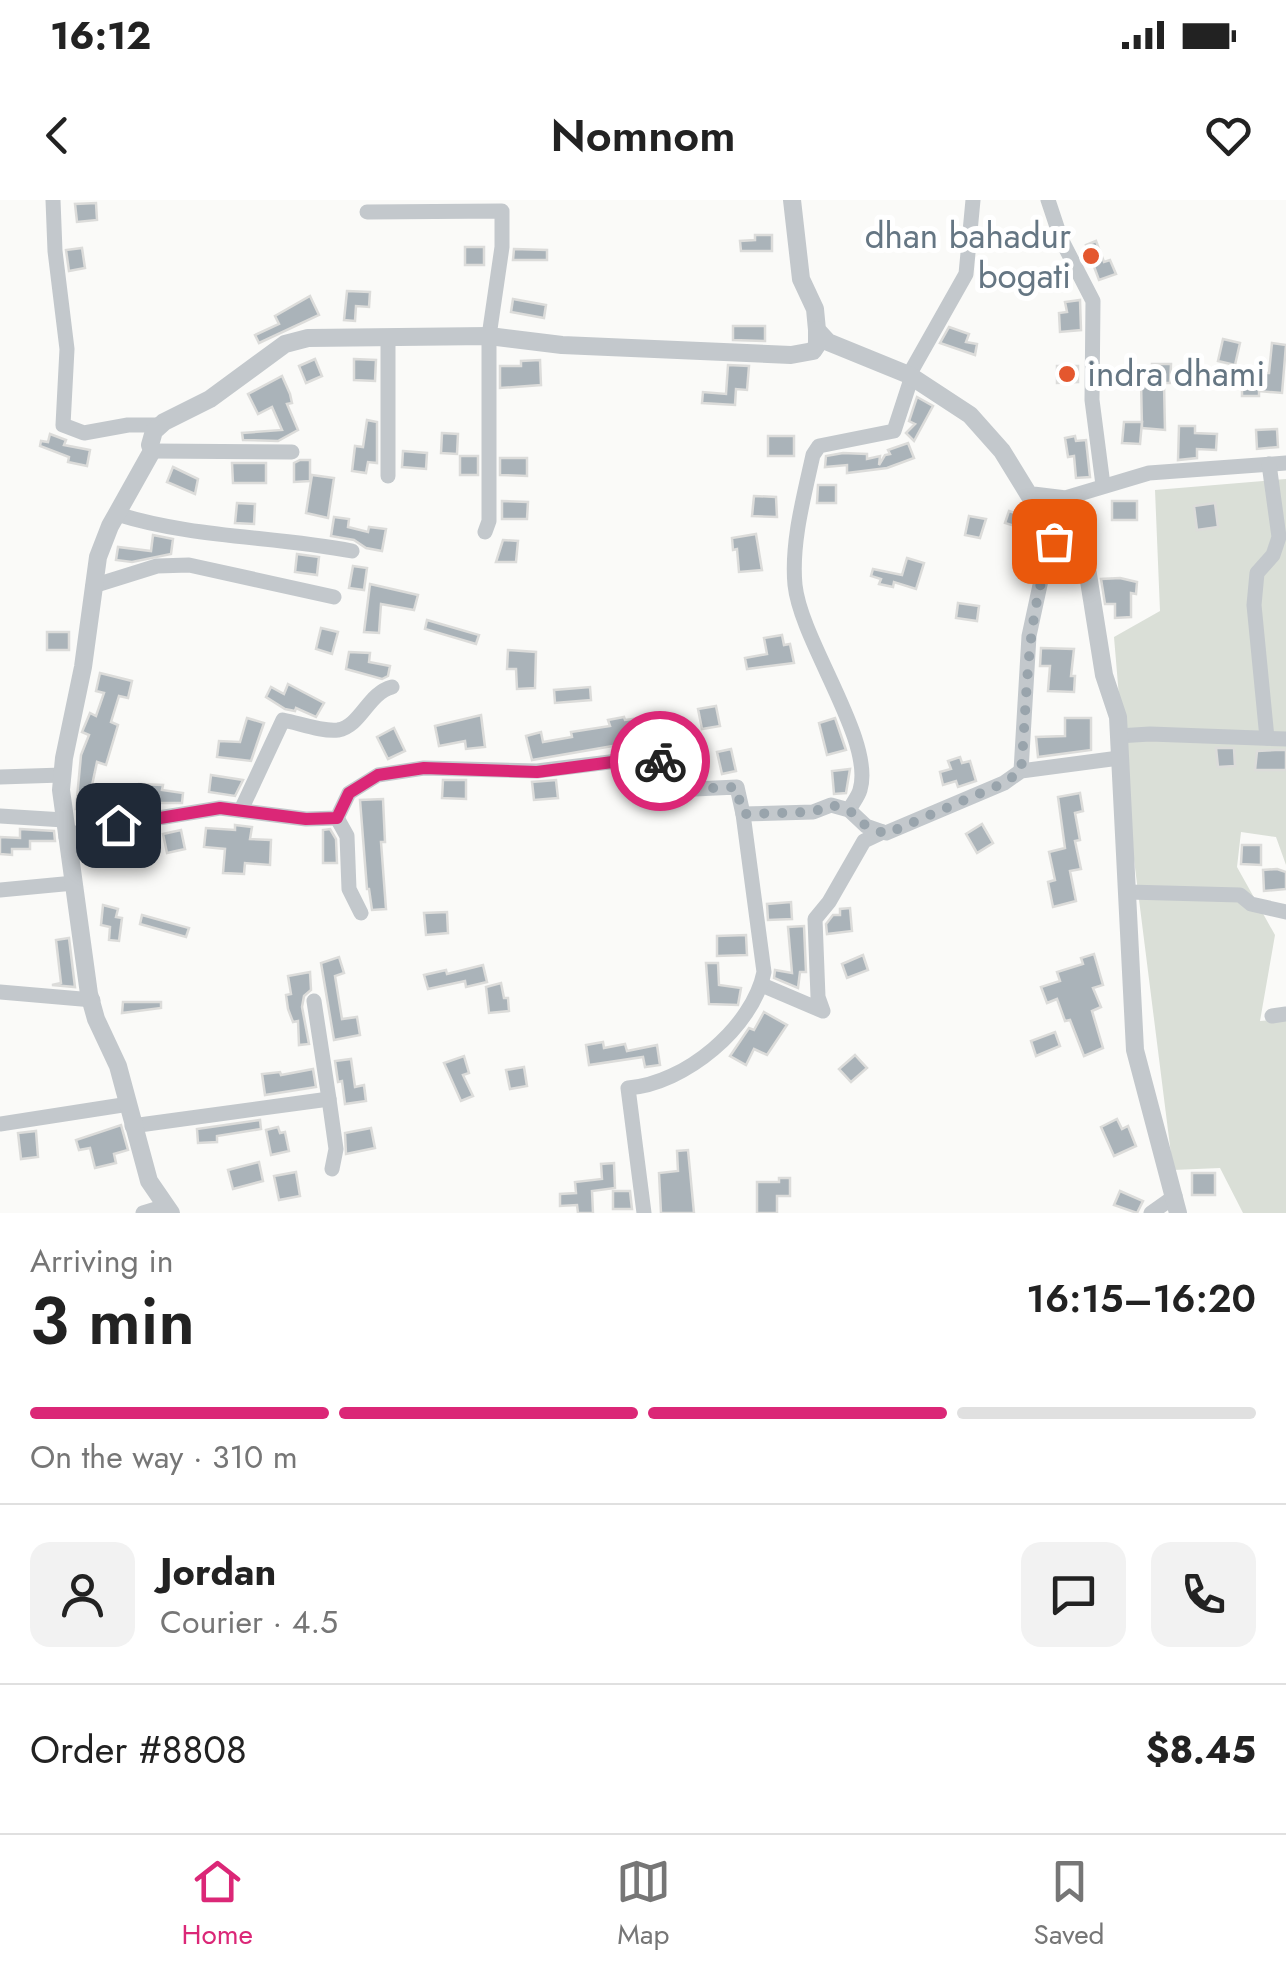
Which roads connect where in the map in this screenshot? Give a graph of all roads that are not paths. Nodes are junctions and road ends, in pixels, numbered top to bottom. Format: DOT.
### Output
graph roads {
  1 [pos="53,200"];
  2 [pos="792,200"];
  3 [pos="972,200"];
  4 [pos="1048,200"];
  5 [pos="367,212"];
  6 [pos="817,330"];
  7 [pos="489,336"];
  8 [pos="388,338"];
  9 [pos="911,376"];
  10 [pos="160,425"];
  11 [pos="152,450"];
  12 [pos="292,452"];
  13 [pos="1286,463"];
  14 [pos="1269,464"];
  15 [pos="388,476"];
  16 [pos="1103,485"];
  17 [pos="1064,505"];
  18 [pos="117,514"];
  19 [pos="485,532"];
  20 [pos="352,551"];
  21 [pos="94,586"];
  22 [pos="334,598"];
  23 [pos="392,687"];
  24 [pos="1118,736"];
  25 [pos="1266,738"];
  26 [pos="1286,739"];
  27 [pos="1119,758"];
  28 [pos="1021,771"];
  29 [pos="62,775"];
  30 [pos="0,777"];
  31 [pos="241,810"];
  32 [pos="849,810"];
  33 [pos="743,814"];
  34 [pos="0,816"];
  35 [pos="337,818"];
  36 [pos="65,828"];
  37 [pos="884,832"];
  38 [pos="74,883"];
  39 [pos="0,890"];
  40 [pos="1128,892"];
  41 [pos="1286,912"];
  42 [pos="360,913"];
  43 [pos="762,984"];
  44 [pos="0,992"];
  45 [pos="93,1000"];
  46 [pos="314,1001"];
  47 [pos="329,1099"];
  48 [pos="129,1104"];
  49 [pos="0,1124"];
  50 [pos="132,1126"];
  51 [pos="332,1169"];
  52 [pos="1176,1204"];
  53 [pos="168,1209"];
  54 [pos="143,1213"];
  55 [pos="644,1213"];
  56 [pos="1151,1213"];
  1 -- 10 [label="street"];
  2 -- 6 [label="street"];
  3 -- 9 [label="street"];
  4 -- 16 [label="street"];
  5 -- 7 [label="street"];
  6 -- 7 [label="street"];
  6 -- 9 [label="street"];
  7 -- 8 [label="street"];
  7 -- 19 [label="street"];
  8 -- 10 [label="street"];
  8 -- 15 [label="street"];
  9 -- 17 [label="street"];
  9 -- 32 [label="street"];
  10 -- 11 [label="street"];
  11 -- 12 [label="street"];
  11 -- 18 [label="street"];
  13 -- 14 [label="street"];
  14 -- 16 [label="street"];
  14 -- 25 [label="street"];
  16 -- 17 [label="street"];
  17 -- 24 [label="street"];
  17 -- 28 [label="street"];
  18 -- 20 [label="street"];
  18 -- 21 [label="street"];
  21 -- 22 [label="street"];
  21 -- 29 [label="street"];
  23 -- 31 [label="street"];
  24 -- 25 [label="street"];
  24 -- 27 [label="street"];
  25 -- 26 [label="street"];
  27 -- 28 [label="street"];
  27 -- 40 [label="street"];
  28 -- 37 [label="street"];
  29 -- 30 [label="street"];
  29 -- 36 [label="street"];
  31 -- 35 [label="street"];
  31 -- 36 [label="street"];
  32 -- 33 [label="street"];
  32 -- 37 [label="street"];
  33 -- 35 [label="street"];
  33 -- 43 [label="street"];
  34 -- 36 [label="street"];
  35 -- 42 [label="street"];
  36 -- 38 [label="street"];
  37 -- 43 [label="street"];
  38 -- 39 [label="street"];
  38 -- 45 [label="street"];
  40 -- 41 [label="street"];
  40 -- 52 [label="street"];
  43 -- 55 [label="street"];
  44 -- 45 [label="street"];
  45 -- 48 [label="street"];
  46 -- 47 [label="street"];
  47 -- 50 [label="street"];
  47 -- 51 [label="street"];
  48 -- 49 [label="street"];
  48 -- 50 [label="street"];
  50 -- 53 [label="street"];
  52 -- 56 [label="street"];
  53 -- 54 [label="street"];
}
